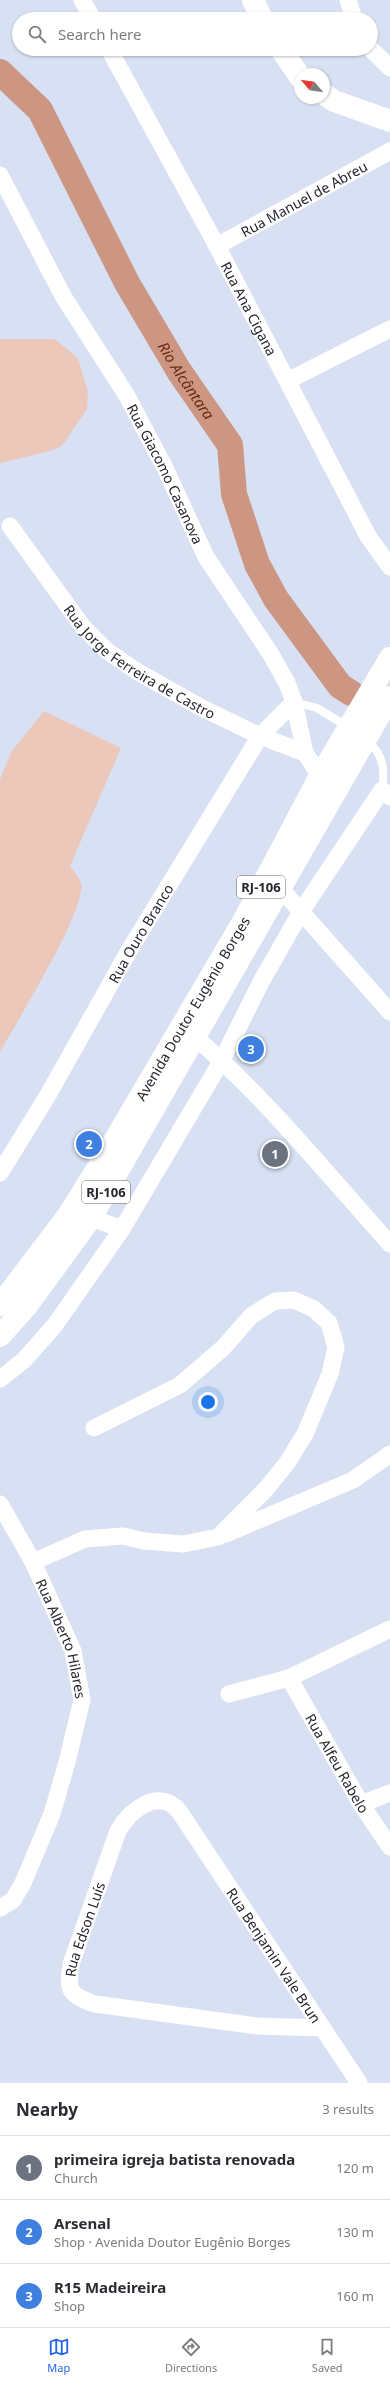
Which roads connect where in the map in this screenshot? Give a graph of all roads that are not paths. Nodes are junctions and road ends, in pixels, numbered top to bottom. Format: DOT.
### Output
graph roads {
  1 [pos="82,0"];
  2 [pos="253,0"];
  3 [pos="348,0"];
  4 [pos="88,12"];
  5 [pos="259,12"];
  6 [pos="352,12"];
  7 [pos="113,56"];
  8 [pos="286,56"];
  9 [pos="378,56"];
  10 [pos="294,68"];
  11 [pos="390,68"];
  12 [pos="330,98"];
  13 [pos="390,121"];
  14 [pos="390,151"];
  15 [pos="0,175"];
  16 [pos="217,246"];
  17 [pos="390,329"];
  18 [pos="288,380"];
  19 [pos="10,526"];
  20 [pos="390,567"];
  21 [pos="390,658"];
  22 [pos="390,696"];
  23 [pos="294,702"];
  24 [pos="260,736"];
  25 [pos="345,752"];
  26 [pos="305,753"];
  27 [pos="320,776"];
  28 [pos="386,794"];
  29 [pos="281,889"];
  30 [pos="302,910"];
  31 [pos="390,1012"];
  32 [pos="195,1037"];
  33 [pos="222,1060"];
  34 [pos="0,1173"];
  35 [pos="91,1218"];
  36 [pos="122,1229"];
  37 [pos="390,1244"];
  38 [pos="0,1305"];
  39 [pos="0,1336"];
  40 [pos="0,1379"];
  41 [pos="94,1428"];
  42 [pos="390,1454"];
  43 [pos="0,1504"];
  44 [pos="218,1537"];
  45 [pos="33,1562"];
  46 [pos="390,1629"];
  47 [pos="289,1678"];
  48 [pos="229,1694"];
  49 [pos="390,1793"];
  50 [pos="361,1804"];
  51 [pos="190,1828"];
  52 [pos="390,1847"];
  53 [pos="0,1908"];
  54 [pos="323,2028"];
  55 [pos="358,2083"];
  1 -- 4 [label="street"];
  2 -- 5 [label="main road"];
  3 -- 6 [label="street"];
  7 -- 16 [label="street, Rua Ana Cigana"];
  8 -- 10 [label="main road"];
  9 -- 11 [label="street"];
  12 -- 13 [label="main road"];
  14 -- 16 [label="street, Rua Manuel de Abreu"];
  15 -- 23 [label="street, Rua Giacomo Casanova"];
  16 -- 18 [label="street, Rua Ana Cigana"];
  17 -- 18 [label="street"];
  18 -- 20 [label="street, Rua Ana Cigana"];
  19 -- 24 [label="street, Rua Jorge Ferreira de Castro"];
  21 -- 25 [label="main road, Avenida Doutor Eugênio Borges / RJ-106"];
  22 -- 25 [label="main road, Avenida Doutor Eugênio Borges / RJ-106"];
  23 -- 24 [label="street, Rua Ouro Branco"];
  23 -- 26 [label="street, Rua Giacomo Casanova"];
  23 -- 28 [label="lane"];
  24 -- 26 [label="street, Rua Jorge Ferreira de Castro"];
  24 -- 34 [label="street, Rua Ouro Branco"];
  25 -- 27 [label="main road, Avenida Doutor Eugênio Borges / RJ-106"];
  25 -- 29 [label="main road, Avenida Doutor Eugênio Borges / RJ-106"];
  26 -- 27 [label="street, Rua Giacomo Casanova"];
  27 -- 38 [label="main road, Avenida Doutor Eugênio Borges / RJ-106"];
  28 -- 30 [label="street"];
  29 -- 30 [label="street"];
  29 -- 32 [label="main road, Avenida Doutor Eugênio Borges / RJ-106"];
  30 -- 31 [label="street"];
  30 -- 33 [label="street"];
  32 -- 33 [label="street"];
  32 -- 35 [label="main road, Avenida Doutor Eugênio Borges / RJ-106"];
  33 -- 36 [label="street"];
  33 -- 37 [label="street"];
  35 -- 36 [label="street"];
  35 -- 39 [label="main road, Avenida Doutor Eugênio Borges / RJ-106"];
  36 -- 40 [label="street"];
  41 -- 44 [label="street"];
  42 -- 44 [label="street"];
  43 -- 45 [label="street, Rua Alberto Hilares"];
  44 -- 45 [label="street"];
  45 -- 53 [label="street, Rua Alberto Hilares"];
  46 -- 47 [label="street"];
  47 -- 48 [label="street"];
  47 -- 50 [label="street, Rua Alfeu Rabelo"];
  49 -- 50 [label="street"];
  50 -- 52 [label="street, Rua Alfeu Rabelo"];
  51 -- 54 [label="street, Rua Benjamin Vale Brun"];
  51 -- 54 [label="street, Rua Edson Luís"];
  54 -- 55 [label="street, Rua Benjamin Vale Brun"];
}
